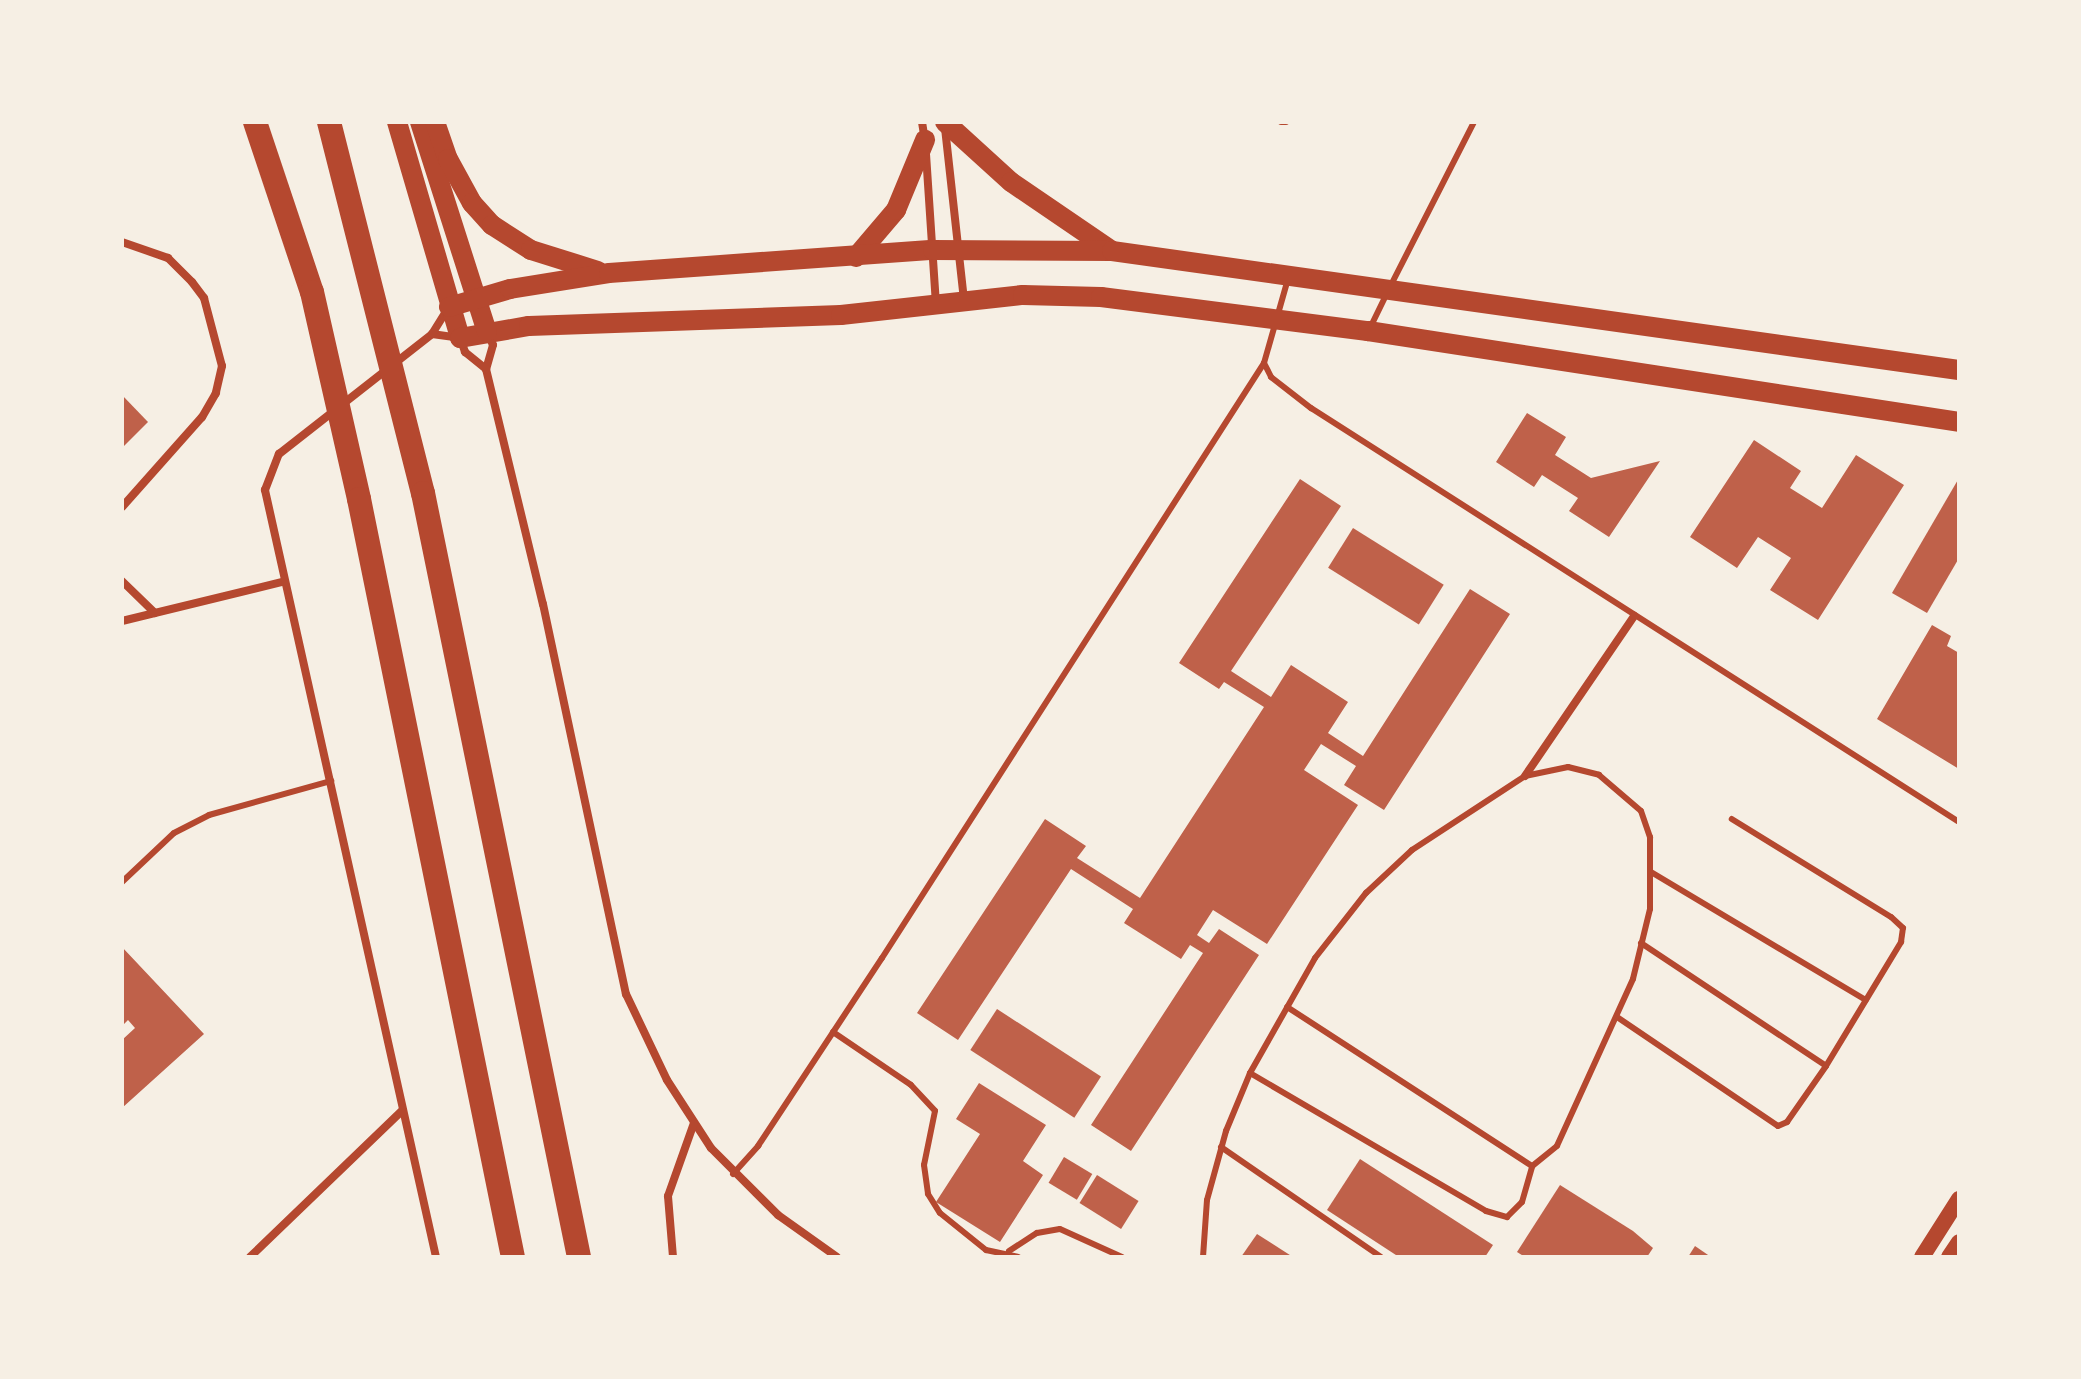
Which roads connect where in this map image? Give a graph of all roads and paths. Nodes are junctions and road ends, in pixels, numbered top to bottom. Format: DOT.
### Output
graph roads {
  1 [pos="255,122"];
  2 [pos="329,122"];
  3 [pos="397,122"];
  4 [pos="420,122"];
  5 [pos="435,122"];
  6 [pos="945,122"];
  7 [pos="1474,122"];
  8 [pos="923,131"];
  9 [pos="122,242"];
  10 [pos="956,249"];
  11 [pos="933,250"];
  12 [pos="1112,251"];
  13 [pos="856,257"];
  14 [pos="609,273"];
  15 [pos="1289,277"];
  16 [pos="1388,290"];
  17 [pos="476,298"];
  18 [pos="964,302"];
  19 [pos="936,305"];
  20 [pos="449,307"];
  21 [pos="1274,320"];
  22 [pos="1368,331"];
  23 [pos="487,332"];
  24 [pos="432,334"];
  25 [pos="460,338"];
  26 [pos="1264,363"];
  27 [pos="486,369"];
  28 [pos="1959,370"];
  29 [pos="1959,422"];
  30 [pos="122,507"];
  31 [pos="122,581"];
  32 [pos="282,582"];
  33 [pos="155,613"];
  34 [pos="1634,616"];
  35 [pos="122,621"];
  36 [pos="1525,776"];
  37 [pos="331,781"];
  38 [pos="1732,819"];
  39 [pos="1959,822"];
  40 [pos="1651,872"];
  41 [pos="122,882"];
  42 [pos="1641,943"];
  43 [pos="1866,1000"];
  44 [pos="1287,1007"];
  45 [pos="1617,1017"];
  46 [pos="833,1032"];
  47 [pos="1826,1066"];
  48 [pos="1250,1073"];
  49 [pos="403,1110"];
  50 [pos="694,1123"];
  51 [pos="1221,1147"];
  52 [pos="1532,1166"];
  53 [pos="733,1174"];
  54 [pos="1959,1199"];
  55 [pos="1959,1242"];
  56 [pos="1009,1251"];
  57 [pos="250,1257"];
  58 [pos="436,1257"];
  59 [pos="513,1257"];
  60 [pos="579,1257"];
  61 [pos="673,1257"];
  62 [pos="837,1257"];
  63 [pos="1018,1257"];
  64 [pos="1122,1257"];
  65 [pos="1203,1257"];
  66 [pos="1381,1257"];
  67 [pos="1922,1257"];
  68 [pos="1949,1257"];
  1 -- 59 [label="highway"];
  2 -- 60 [label="highway"];
  3 -- 20 [label="main road"];
  4 -- 17 [label="main road"];
  5 -- 14 [label="main road"];
  6 -- 10 [label="street"];
  6 -- 12 [label="main road"];
  7 -- 16 [label="lane"];
  8 -- 11 [label="street"];
  8 -- 13 [label="main road"];
  9 -- 30 [label="street"];
  10 -- 11 [label="main road"];
  10 -- 12 [label="main road"];
  10 -- 18 [label="street"];
  11 -- 13 [label="main road"];
  11 -- 19 [label="street"];
  12 -- 15 [label="main road"];
  13 -- 14 [label="main road"];
  14 -- 17 [label="main road"];
  15 -- 16 [label="main road"];
  15 -- 21 [label="lane"];
  16 -- 22 [label="lane"];
  16 -- 28 [label="main road"];
  17 -- 20 [label="main road"];
  17 -- 23 [label="main road"];
  18 -- 19 [label="main road"];
  18 -- 21 [label="main road"];
  19 -- 23 [label="main road"];
  20 -- 24 [label="street"];
  20 -- 25 [label="main road"];
  21 -- 22 [label="main road"];
  21 -- 26 [label="lane"];
  22 -- 29 [label="main road"];
  23 -- 25 [label="main road"];
  23 -- 27 [label="street"];
  24 -- 25 [label="street"];
  24 -- 32 [label="street"];
  25 -- 27 [label="street"];
  26 -- 34 [label="lane"];
  26 -- 46 [label="lane"];
  27 -- 50 [label="street"];
  31 -- 33 [label="street"];
  32 -- 33 [label="street"];
  32 -- 37 [label="street"];
  33 -- 35 [label="street"];
  34 -- 36 [label="street"];
  34 -- 39 [label="lane"];
  36 -- 40 [label="lane"];
  36 -- 44 [label="lane"];
  37 -- 41 [label="lane"];
  37 -- 49 [label="street"];
  38 -- 43 [label="lane"];
  40 -- 42 [label="lane"];
  40 -- 43 [label="lane"];
  42 -- 45 [label="lane"];
  42 -- 47 [label="lane"];
  43 -- 47 [label="lane"];
  44 -- 48 [label="lane"];
  44 -- 52 [label="lane"];
  45 -- 47 [label="lane"];
  45 -- 52 [label="lane"];
  46 -- 53 [label="lane"];
  46 -- 56 [label="lane"];
  48 -- 51 [label="lane"];
  48 -- 52 [label="lane"];
  49 -- 57 [label="street"];
  49 -- 58 [label="street"];
  50 -- 53 [label="street"];
  50 -- 61 [label="street"];
  51 -- 65 [label="lane"];
  51 -- 66 [label="lane"];
  53 -- 62 [label="street"];
  54 -- 67 [label="main road"];
  55 -- 68 [label="main road"];
  56 -- 63 [label="lane"];
  56 -- 64 [label="lane"];
}
